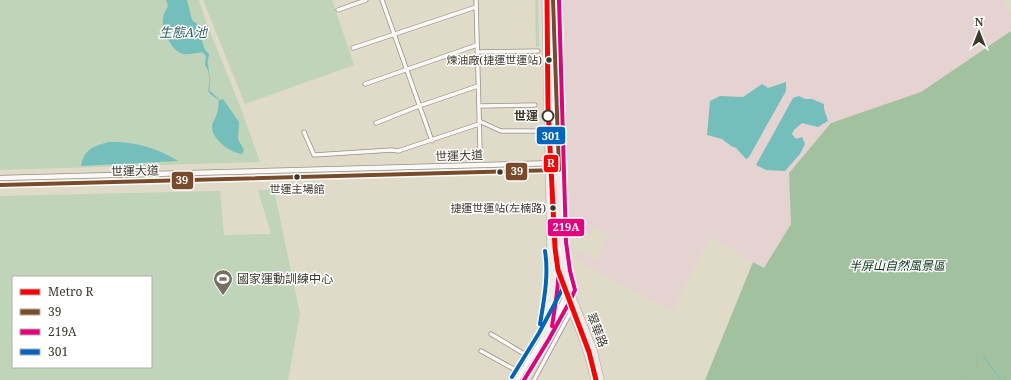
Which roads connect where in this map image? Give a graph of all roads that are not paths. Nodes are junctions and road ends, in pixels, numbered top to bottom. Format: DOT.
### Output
graph roads {
  1 [pos="366,0"];
  2 [pos="382,0"];
  3 [pos="476,0"];
  4 [pos="545,0"];
  5 [pos="553,0"];
  6 [pos="476,7"];
  7 [pos="338,10"];
  8 [pos="394,35"];
  9 [pos="477,45"];
  10 [pos="353,48"];
  11 [pos="538,51"];
  12 [pos="477,52"];
  13 [pos="407,69"];
  14 [pos="364,84"];
  15 [pos="478,86"];
  16 [pos="535,105"];
  17 [pos="420,106"];
  18 [pos="479,106"];
  19 [pos="479,122"];
  20 [pos="376,123"];
  21 [pos="535,131"];
  22 [pos="304,132"];
  23 [pos="432,141"];
  24 [pos="480,148"];
  25 [pos="548,163"];
  26 [pos="559,163"];
  27 [pos="548,170"];
  28 [pos="559,170"];
  29 [pos="0,178"];
  30 [pos="0,185"];
  31 [pos="553,262"];
  32 [pos="569,288"];
  33 [pos="565,298"];
  34 [pos="575,304"];
  35 [pos="571,312"];
  36 [pos="492,334"];
  37 [pos="544,336"];
  38 [pos="481,351"];
  39 [pos="531,358"];
  40 [pos="521,374"];
  41 [pos="517,380"];
  42 [pos="534,380"];
  43 [pos="594,380"];
  44 [pos="601,380"];
  1 -- 7 [label="street"];
  2 -- 8 [label="street"];
  3 -- 6 [label="street"];
  4 -- 25 [label="main road"];
  5 -- 26 [label="main road, 翠華路"];
  6 -- 8 [label="street"];
  6 -- 9 [label="street"];
  8 -- 10 [label="street"];
  8 -- 13 [label="street"];
  9 -- 12 [label="street"];
  9 -- 13 [label="street"];
  11 -- 12 [label="street"];
  12 -- 15 [label="street"];
  13 -- 14 [label="street"];
  13 -- 17 [label="street"];
  15 -- 17 [label="street"];
  15 -- 18 [label="street"];
  16 -- 18 [label="street"];
  17 -- 20 [label="street"];
  17 -- 23 [label="street"];
  18 -- 19 [label="street"];
  19 -- 21 [label="street"];
  19 -- 23 [label="street"];
  19 -- 24 [label="street"];
  22 -- 23 [label="street"];
  25 -- 26 [label="street, 世運大道"];
  25 -- 27 [label="main road"];
  25 -- 29 [label="street, 世運大道"];
  26 -- 28 [label="main road, 翠華路"];
  27 -- 28 [label="street, 世運大道"];
  27 -- 30 [label="street, 世運大道"];
  27 -- 31 [label="main road"];
  28 -- 32 [label="main road, 翠華路"];
  31 -- 33 [label="main road, 翠華路"];
  31 -- 37 [label="main road"];
  32 -- 33 [label="street"];
  32 -- 34 [label="main road, 翠華路"];
  33 -- 35 [label="main road, 翠華路"];
  33 -- 37 [label="street"];
  34 -- 35 [label="street"];
  34 -- 44 [label="main road, 翠華路"];
  35 -- 42 [label="street"];
  35 -- 43 [label="main road, 翠華路"];
  36 -- 39 [label="street"];
  37 -- 39 [label="street"];
  38 -- 40 [label="street"];
  39 -- 40 [label="street"];
  40 -- 41 [label="street"];
}
